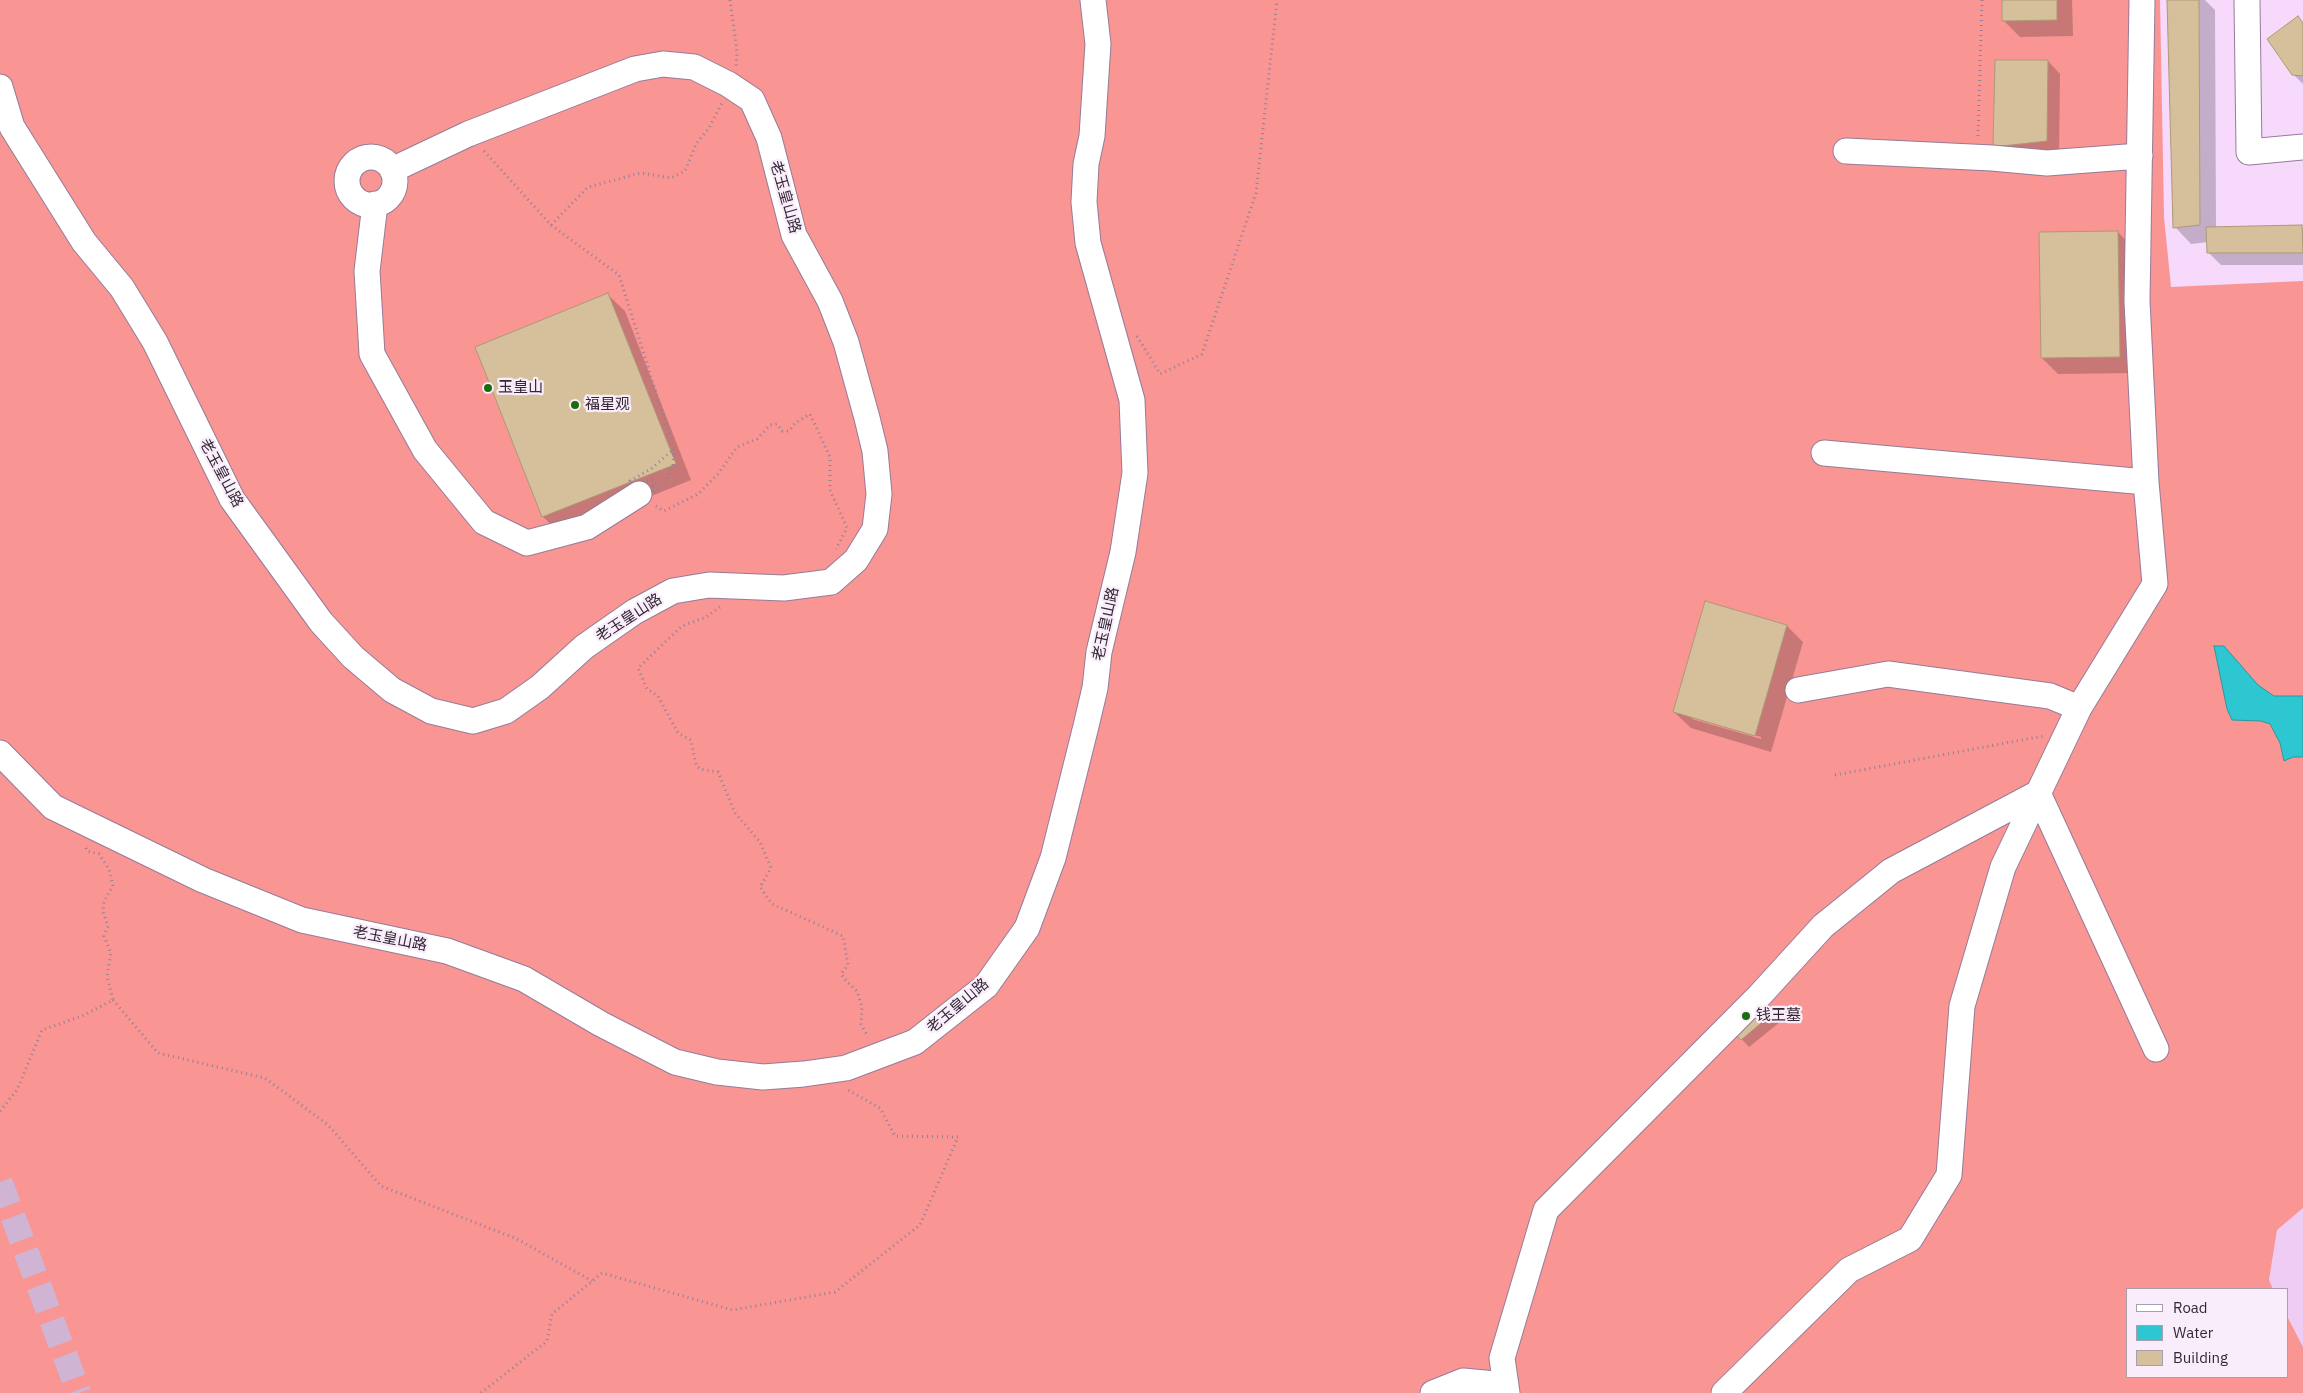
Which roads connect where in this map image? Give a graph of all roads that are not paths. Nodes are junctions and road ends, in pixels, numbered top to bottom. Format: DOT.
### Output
graph roads {
  1 [pos="1093,0"];
  2 [pos="2142,0"];
  3 [pos="2247,0"];
  4 [pos="0,87"];
  5 [pos="2303,147"];
  6 [pos="1846,151"];
  7 [pos="2140,156"];
  8 [pos="392,170"];
  9 [pos="375,204"];
  10 [pos="1824,454"];
  11 [pos="2146,482"];
  12 [pos="644,498"];
  13 [pos="1798,690"];
  14 [pos="2078,708"];
  15 [pos="0,754"];
  16 [pos="2038,793"];
  17 [pos="2156,1049"];
  18 [pos="1506,1389"];
  19 [pos="1433,1393"];
  20 [pos="1724,1393"];
  1 -- 15 [label="street, 老玉皇山路"];
  2 -- 7 [label="street"];
  3 -- 5 [label="street"];
  4 -- 8 [label="street, 老玉皇山路"];
  6 -- 7 [label="street"];
  7 -- 11 [label="street"];
  8 -- 9 [label="street"];
  8 -- 9 [label="street"];
  9 -- 12 [label="street"];
  10 -- 11 [label="street"];
  11 -- 14 [label="street"];
  13 -- 14 [label="street"];
  14 -- 16 [label="street"];
  16 -- 17 [label="street"];
  16 -- 18 [label="street"];
  16 -- 20 [label="street"];
  18 -- 19 [label="street"];
}
